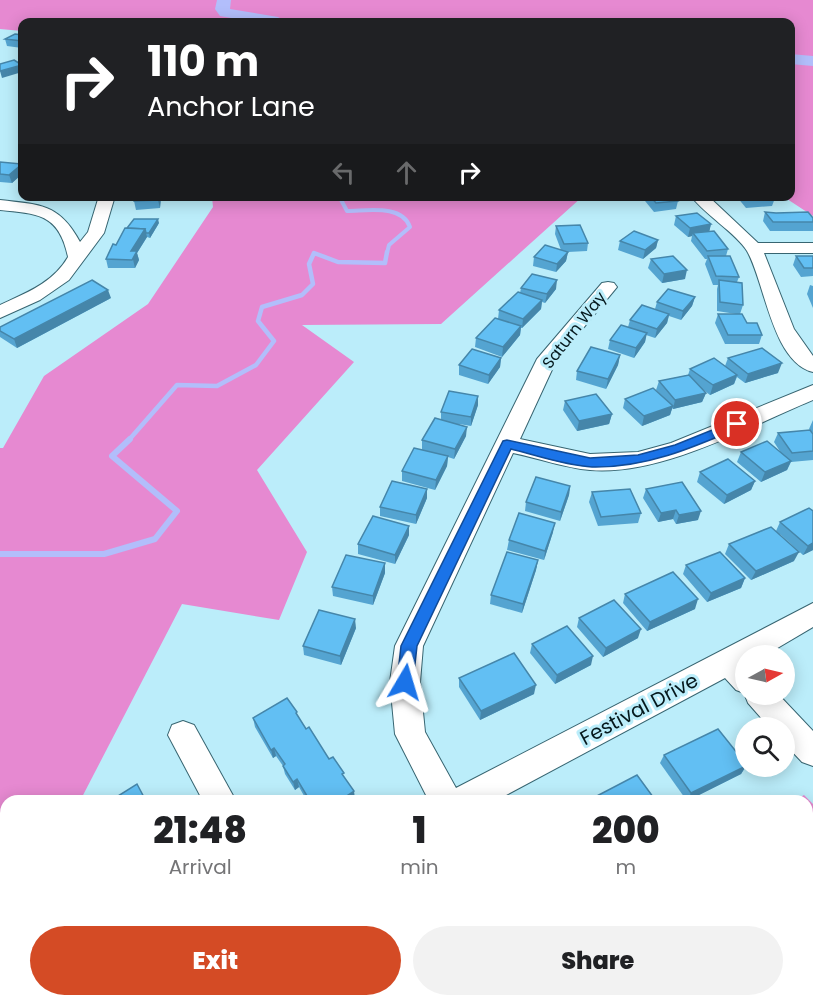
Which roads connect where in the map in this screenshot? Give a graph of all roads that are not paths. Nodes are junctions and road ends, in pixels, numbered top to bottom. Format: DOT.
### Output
graph roads {
  1 [pos="106,201"];
  2 [pos="703,201"];
  3 [pos="0,206"];
  4 [pos="99,224"];
  5 [pos="65,229"];
  6 [pos="754,248"];
  7 [pos="813,248"];
  8 [pos="77,257"];
  9 [pos="608,287"];
  10 [pos="0,312"];
  11 [pos="813,366"];
  12 [pos="813,392"];
  13 [pos="507,444"];
  14 [pos="813,614"];
  15 [pos="772,645"];
  16 [pos="735,672"];
  17 [pos="768,705"];
  18 [pos="183,735"];
  19 [pos="813,752"];
  20 [pos="217,795"];
  21 [pos="443,795"];
  22 [pos="476,795"];
  1 -- 4 [label="street"];
  2 -- 6 [label="street"];
  3 -- 5 [label="street"];
  4 -- 5 [label="street"];
  4 -- 8 [label="street"];
  5 -- 8 [label="street"];
  6 -- 7 [label="street"];
  6 -- 11 [label="street"];
  8 -- 10 [label="street"];
  9 -- 13 [label="street, Saturn Way"];
  12 -- 13 [label="street"];
  13 -- 21 [label="street, Saturn Way"];
  14 -- 15 [label="street, Festival Drive"];
  16 -- 22 [label="street, Festival Drive"];
  17 -- 19 [label="street"];
  18 -- 20 [label="street"];
}
